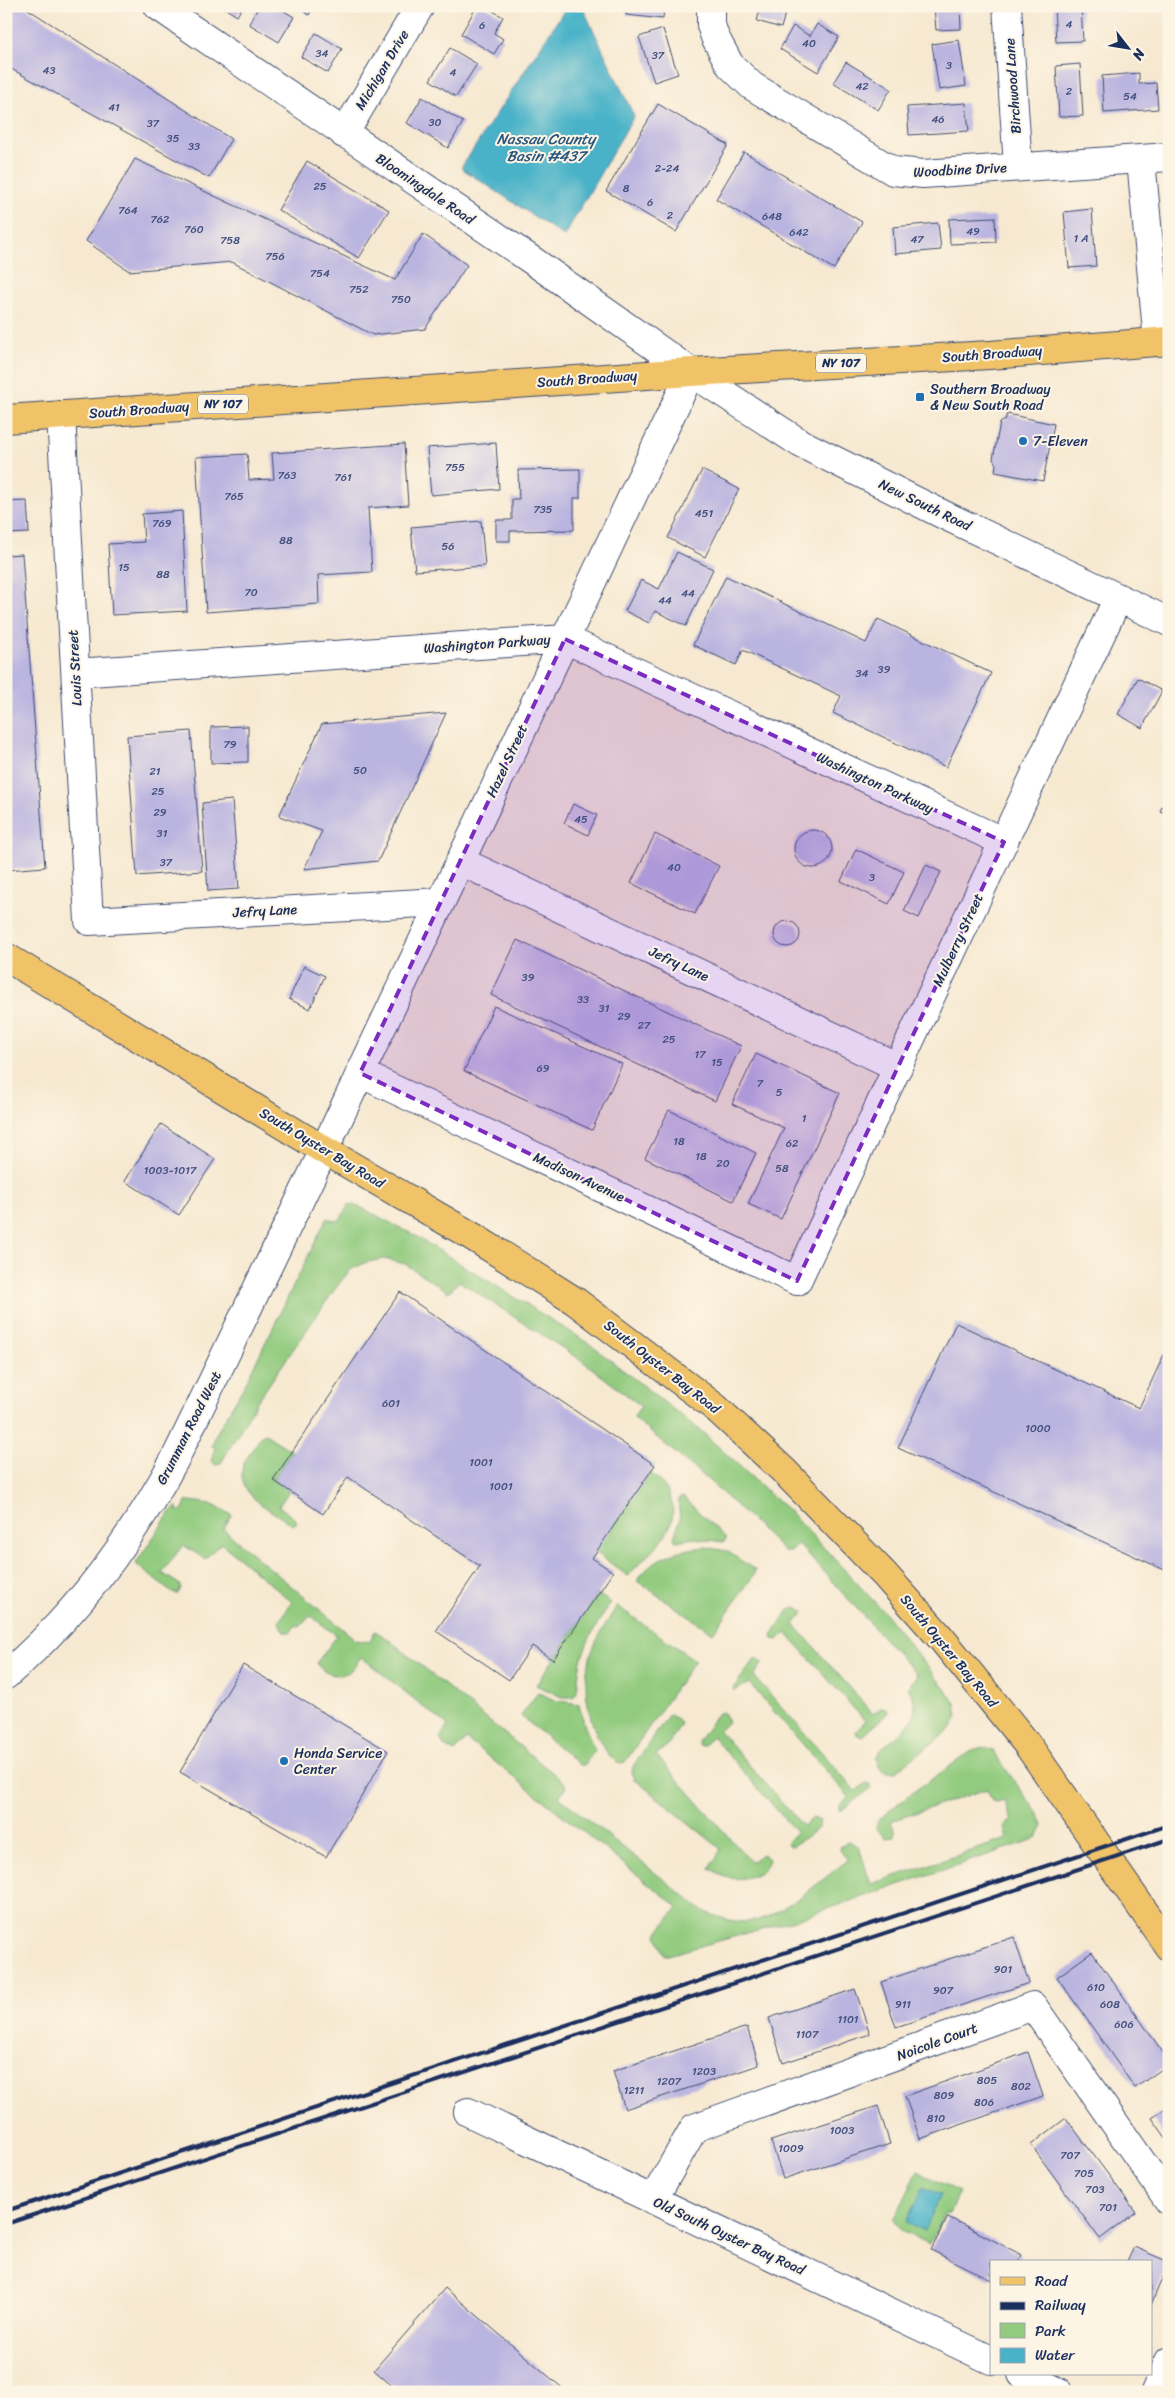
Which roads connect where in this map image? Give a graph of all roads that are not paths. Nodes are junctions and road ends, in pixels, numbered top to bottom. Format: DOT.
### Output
graph roads {
  1 [pos="158,6"];
  2 [pos="420,6"];
  3 [pos="711,6"];
  4 [pos="1007,6"];
  5 [pos="344,134"];
  6 [pos="1169,157"];
  7 [pos="1141,160"];
  8 [pos="1018,166"];
  9 [pos="1163,341"];
  10 [pos="691,372"];
  11 [pos="61,415"];
  12 [pos="6,419"];
  13 [pos="1118,598"];
  14 [pos="1169,622"];
  15 [pos="565,639"];
  16 [pos="76,673"];
  17 [pos="1004,842"];
  18 [pos="460,861"];
  19 [pos="441,902"];
  20 [pos="89,921"];
  21 [pos="6,957"];
  22 [pos="898,1067"];
  23 [pos="360,1073"];
  24 [pos="324,1150"];
  25 [pos="797,1281"];
  26 [pos="6,1675"];
  27 [pos="1169,1947"];
  28 [pos="468,2112"];
  29 [pos="653,2200"];
  30 [pos="1169,2201"];
  31 [pos="990,2360"];
  32 [pos="1169,2361"];
  33 [pos="1026,2376"];
  34 [pos="1059,2392"];
  35 [pos="1155,2392"];
  1 -- 5 [label="street, Bloomingdale Road"];
  2 -- 5 [label="street, Michigan Drive"];
  3 -- 8 [label="street, Woodbine Drive"];
  4 -- 8 [label="street, Birchwood Lane"];
  5 -- 10 [label="street, Bloomingdale Road"];
  6 -- 7 [label="street, Woodbine Drive"];
  7 -- 8 [label="street, Woodbine Drive"];
  7 -- 9 [label="street"];
  9 -- 10 [label="main road, South Broadway / NY 107"];
  10 -- 11 [label="main road, South Broadway / NY 107"];
  10 -- 13 [label="street, New South Road"];
  10 -- 15 [label="street, Hazel Street"];
  11 -- 12 [label="main road, South Broadway / NY 107"];
  11 -- 16 [label="street, Louis Street"];
  13 -- 14 [label="street, New South Road"];
  13 -- 17 [label="street, Mulberry Street"];
  15 -- 16 [label="street, Washington Parkway"];
  15 -- 17 [label="street, Washington Parkway"];
  15 -- 18 [label="street, Hazel Street"];
  16 -- 20 [label="street, Louis Street"];
  17 -- 22 [label="street, Mulberry Street"];
  18 -- 19 [label="street, Hazel Street"];
  18 -- 22 [label="street, Jefry Lane"];
  19 -- 20 [label="street, Jefry Lane"];
  19 -- 23 [label="street, Hazel Street"];
  21 -- 24 [label="main road, South Oyster Bay Road"];
  22 -- 25 [label="street, Mulberry Street"];
  23 -- 24 [label="street, Hazel Street"];
  23 -- 25 [label="street, Madison Avenue"];
  24 -- 26 [label="street, Grumman Road West"];
  24 -- 27 [label="main road, South Oyster Bay Road"];
  28 -- 29 [label="street, Old South Oyster Bay Road"];
  29 -- 30 [label="street, Noicole Court"];
  29 -- 31 [label="street, Old South Oyster Bay Road"];
  32 -- 35 [label="street"];
  33 -- 34 [label="street"];
}
